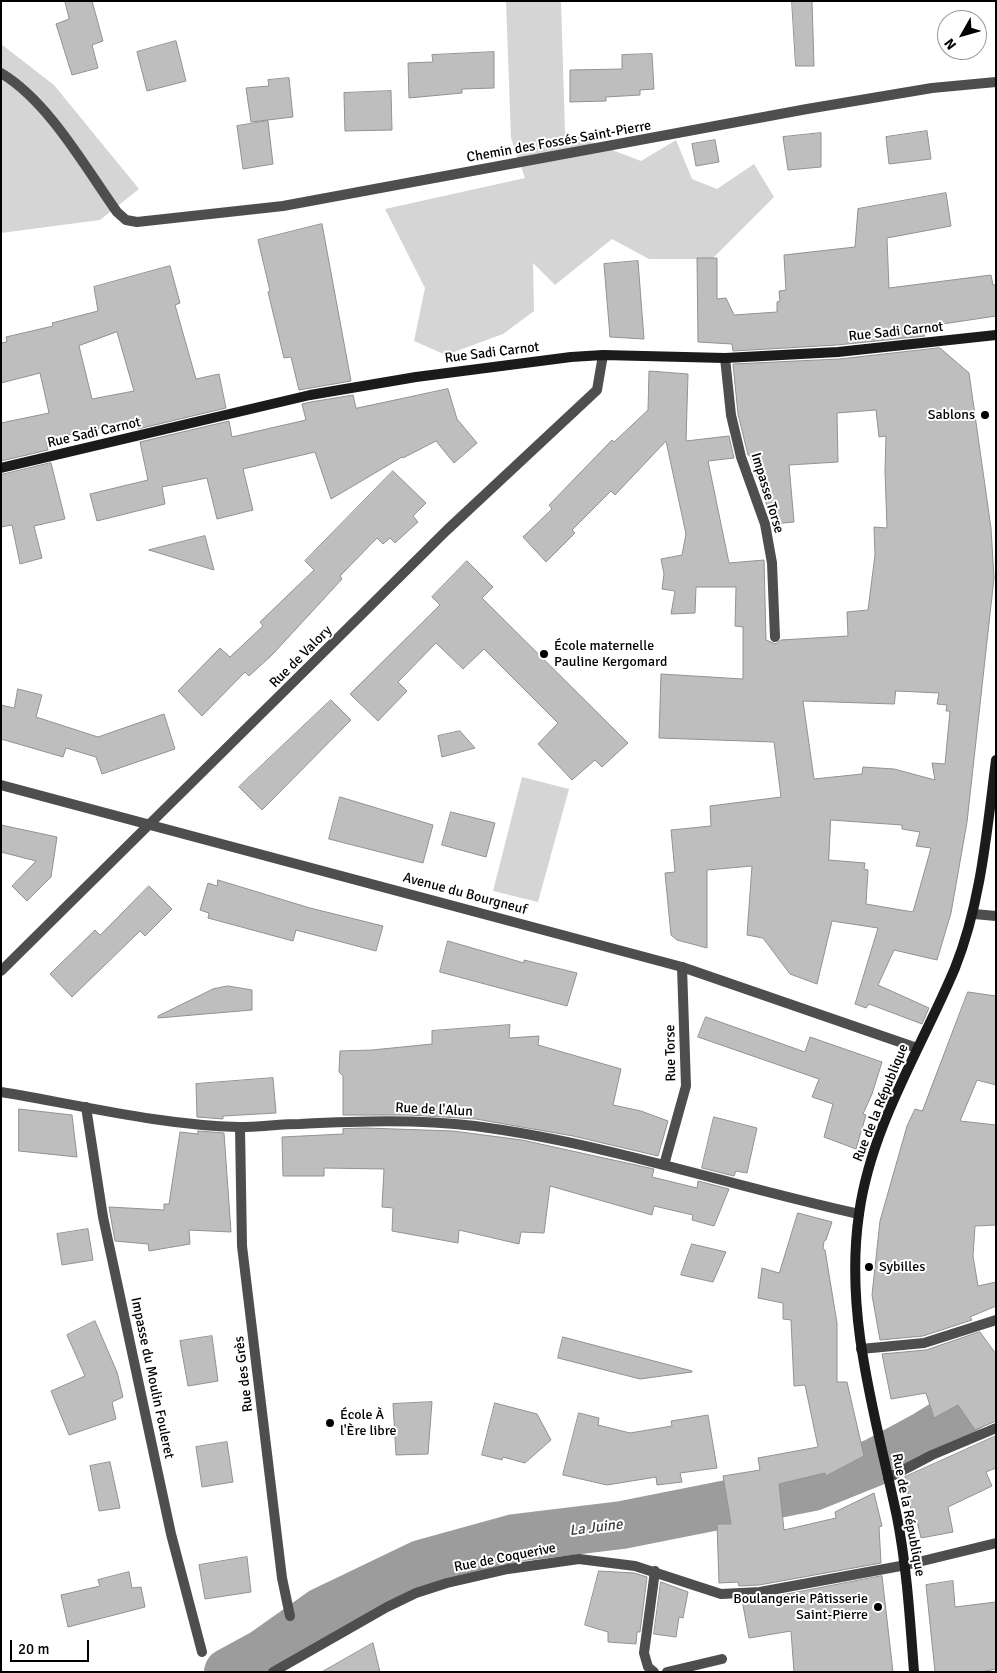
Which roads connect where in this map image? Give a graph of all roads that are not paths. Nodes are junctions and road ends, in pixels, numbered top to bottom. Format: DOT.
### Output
graph roads {
  1 [pos="1,73"];
  2 [pos="996,82"];
  3 [pos="995,335"];
  4 [pos="996,341"];
  5 [pos="603,355"];
  6 [pos="724,358"];
  7 [pos="1,468"];
  8 [pos="775,637"];
  9 [pos="996,760"];
  10 [pos="1,785"];
  11 [pos="151,824"];
  12 [pos="974,914"];
  13 [pos="996,916"];
  14 [pos="682,967"];
  15 [pos="1,971"];
  16 [pos="917,1048"];
  17 [pos="1,1092"];
  18 [pos="86,1107"];
  19 [pos="240,1127"];
  20 [pos="664,1165"];
  21 [pos="859,1214"];
  22 [pos="996,1320"];
  23 [pos="861,1349"];
  24 [pos="996,1428"];
  25 [pos="888,1478"];
  26 [pos="996,1543"];
  27 [pos="906,1564"];
  28 [pos="655,1571"];
  29 [pos="290,1616"];
  30 [pos="202,1652"];
  31 [pos="722,1659"];
  32 [pos="272,1672"];
  33 [pos="654,1672"];
  34 [pos="667,1672"];
  35 [pos="914,1672"];
  1 -- 2 [label="street, Chemin des Fossés Saint-Pierre"];
  3 -- 4 [label="main road"];
  3 -- 6 [label="main road, Rue Sadi Carnot"];
  5 -- 6 [label="main road, Rue Sadi Carnot"];
  5 -- 7 [label="main road, Rue Sadi Carnot"];
  5 -- 11 [label="street, Rue de Valory"];
  6 -- 8 [label="street, Impasse Torse"];
  9 -- 12 [label="main road, Rue de la République"];
  10 -- 11 [label="street, Avenue du Bourgneuf"];
  11 -- 14 [label="street, Avenue du Bourgneuf"];
  11 -- 15 [label="street, Rue de Valory"];
  12 -- 13 [label="street"];
  12 -- 16 [label="main road, Rue de la République"];
  14 -- 16 [label="street, Avenue du Bourgneuf"];
  14 -- 20 [label="street, Rue Torse"];
  16 -- 21 [label="main road, Rue de la République"];
  17 -- 18 [label="street, Rue de l'Alun"];
  18 -- 19 [label="street, Rue de l'Alun"];
  18 -- 30 [label="street, Impasse du Moulin Fouleret"];
  19 -- 20 [label="street, Rue de l'Alun"];
  19 -- 29 [label="street, Rue des Grès"];
  20 -- 21 [label="street, Rue de l'Alun"];
  21 -- 23 [label="main road, Rue de la République"];
  22 -- 23 [label="street"];
  23 -- 25 [label="main road, Rue de la République"];
  24 -- 25 [label="street"];
  25 -- 27 [label="main road, Rue de la République"];
  26 -- 27 [label="street, Rue de Coquerive"];
  27 -- 28 [label="street, Rue de Coquerive"];
  27 -- 35 [label="main road, Rue de la République"];
  28 -- 32 [label="street, Rue de Coquerive"];
  28 -- 33 [label="street"];
  31 -- 34 [label="street"];
}
